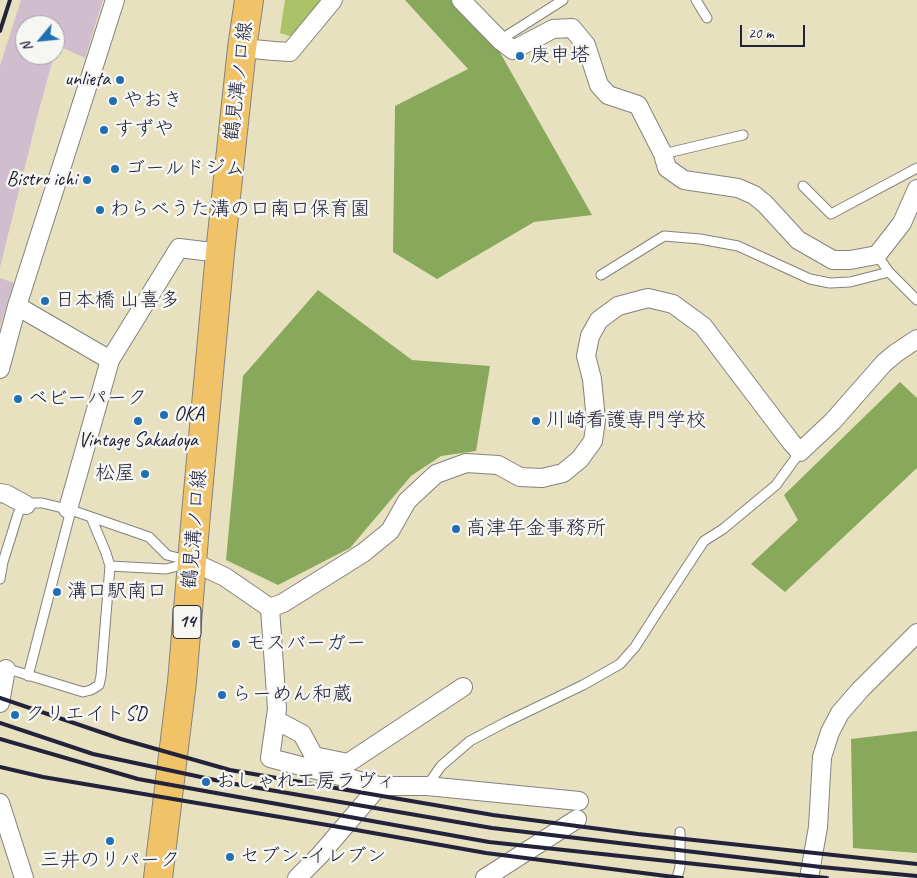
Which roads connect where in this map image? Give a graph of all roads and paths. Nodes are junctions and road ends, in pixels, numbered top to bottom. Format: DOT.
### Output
graph roads {
  1 [pos="115,0"];
  2 [pos="249,0"];
  3 [pos="333,0"];
  4 [pos="461,0"];
  5 [pos="563,0"];
  6 [pos="696,0"];
  7 [pos="707,18"];
  8 [pos="500,40"];
  9 [pos="242,48"];
  10 [pos="743,135"];
  11 [pos="664,154"];
  12 [pos="917,168"];
  13 [pos="803,186"];
  14 [pos="917,189"];
  15 [pos="220,254"];
  16 [pos="877,255"];
  17 [pos="889,272"];
  18 [pos="601,276"];
  19 [pos="917,300"];
  20 [pos="17,306"];
  21 [pos="917,339"];
  22 [pos="110,360"];
  23 [pos="0,369"];
  24 [pos="800,452"];
  25 [pos="0,493"];
  26 [pos="26,505"];
  27 [pos="69,510"];
  28 [pos="91,518"];
  29 [pos="192,562"];
  30 [pos="110,566"];
  31 [pos="0,579"];
  32 [pos="270,608"];
  33 [pos="917,633"];
  34 [pos="3,667"];
  35 [pos="28,676"];
  36 [pos="463,687"];
  37 [pos="0,703"];
  38 [pos="276,720"];
  39 [pos="379,786"];
  40 [pos="427,786"];
  41 [pos="579,801"];
  42 [pos="0,803"];
  43 [pos="576,819"];
  44 [pos="680,832"];
  45 [pos="24,878"];
  46 [pos="158,878"];
  47 [pos="297,878"];
  48 [pos="485,878"];
  49 [pos="677,878"];
  50 [pos="809,878"];
  1 -- 20 [label="street"];
  2 -- 9 [label="main road, 鶴見溝ノ口線 / 14"];
  3 -- 9 [label="street"];
  4 -- 8 [label="street"];
  5 -- 8 [label="lane"];
  6 -- 7 [label="lane"];
  8 -- 11 [label="street"];
  9 -- 15 [label="main road, 鶴見溝ノ口線 / 14"];
  10 -- 11 [label="lane"];
  11 -- 16 [label="street"];
  12 -- 13 [label="lane"];
  14 -- 16 [label="street"];
  15 -- 22 [label="street"];
  15 -- 29 [label="main road, 鶴見溝ノ口線 / 14"];
  16 -- 17 [label="lane"];
  17 -- 18 [label="lane"];
  17 -- 19 [label="lane"];
  20 -- 22 [label="street"];
  20 -- 23 [label="street"];
  21 -- 24 [label="street"];
  22 -- 27 [label="street"];
  24 -- 32 [label="street"];
  24 -- 40 [label="lane"];
  25 -- 26 [label="street"];
  26 -- 27 [label="lane"];
  26 -- 31 [label="lane"];
  27 -- 28 [label="lane"];
  27 -- 35 [label="lane"];
  28 -- 29 [label="lane"];
  28 -- 30 [label="lane"];
  29 -- 30 [label="lane"];
  29 -- 32 [label="street"];
  29 -- 46 [label="main road, 鶴見溝ノ口線 / 14"];
  30 -- 35 [label="lane"];
  32 -- 38 [label="street"];
  33 -- 50 [label="street"];
  34 -- 35 [label="lane"];
  34 -- 37 [label="street"];
  36 -- 38 [label="street"];
  38 -- 39 [label="street"];
  39 -- 40 [label="street"];
  39 -- 47 [label="street"];
  40 -- 41 [label="street"];
  42 -- 45 [label="street"];
  43 -- 48 [label="street"];
  44 -- 49 [label="lane"];
}
